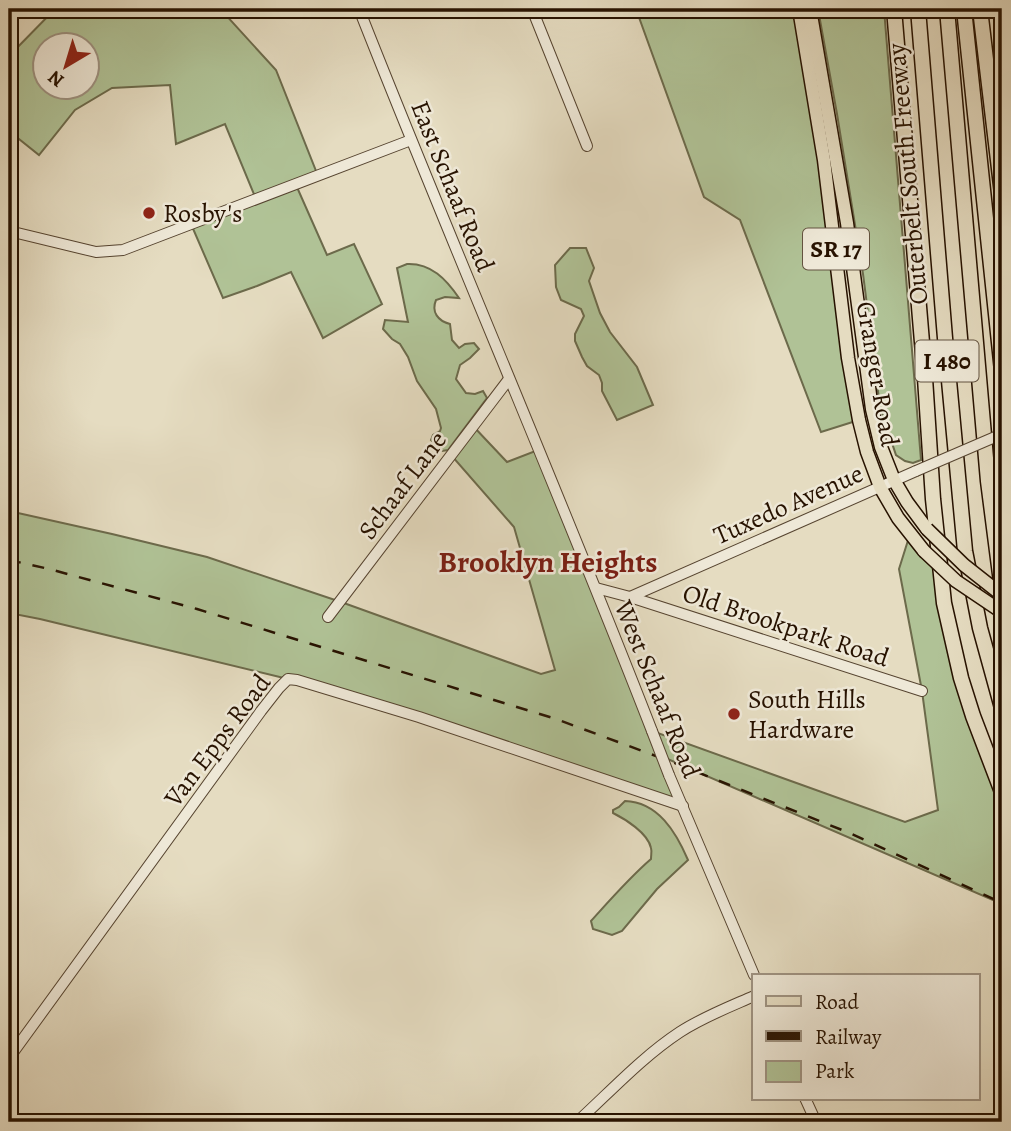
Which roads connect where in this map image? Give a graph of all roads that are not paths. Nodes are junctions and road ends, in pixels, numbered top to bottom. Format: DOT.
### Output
graph roads {
  1 [pos="359,9"];
  2 [pos="531,9"];
  3 [pos="799,9"];
  4 [pos="810,9"];
  5 [pos="894,9"];
  6 [pos="918,9"];
  7 [pos="947,9"];
  8 [pos="964,9"];
  9 [pos="980,9"];
  10 [pos="411,140"];
  11 [pos="587,146"];
  12 [pos="1002,194"];
  13 [pos="9,231"];
  14 [pos="1002,372"];
  15 [pos="509,379"];
  16 [pos="1002,434"];
  17 [pos="894,480"];
  18 [pos="880,487"];
  19 [pos="596,588"];
  20 [pos="1002,593"];
  21 [pos="630,597"];
  22 [pos="1002,612"];
  23 [pos="328,617"];
  24 [pos="922,691"];
  25 [pos="1002,708"];
  26 [pos="1002,792"];
  27 [pos="683,806"];
  28 [pos="754,974"];
  29 [pos="752,997"];
  30 [pos="9,1058"];
  31 [pos="806,1100"];
  32 [pos="577,1122"];
  33 [pos="816,1122"];
  1 -- 10 [label="street, East Schaaf Road"];
  2 -- 11 [label="street"];
  3 -- 18 [label="main road, Granger Road / SR 17"];
  4 -- 17 [label="main road, Granger Road / SR 17"];
  5 -- 26 [label="highway"];
  6 -- 25 [label="highway, Outerbelt South Freeway / I 480"];
  7 -- 20 [label="highway, Outerbelt South Freeway / I 480"];
  8 -- 14 [label="highway"];
  9 -- 12 [label="highway"];
  10 -- 13 [label="street"];
  10 -- 15 [label="street, East Schaaf Road"];
  15 -- 19 [label="street, West Schaaf Road"];
  15 -- 23 [label="street, Schaaf Lane"];
  16 -- 17 [label="street, Tuxedo Avenue, bridge"];
  17 -- 18 [label="street, Tuxedo Avenue"];
  17 -- 20 [label="main road, Granger Road / SR 17, bridge"];
  18 -- 21 [label="street, Tuxedo Avenue"];
  18 -- 22 [label="main road, Granger Road / SR 17, bridge"];
  19 -- 21 [label="street, Old Brookpark Road"];
  19 -- 27 [label="street, West Schaaf Road, bridge"];
  21 -- 24 [label="street, Old Brookpark Road"];
  27 -- 28 [label="street, West Schaaf Road"];
  27 -- 30 [label="street, Van Epps Road"];
  29 -- 32 [label="street"];
  31 -- 33 [label="street"];
}
